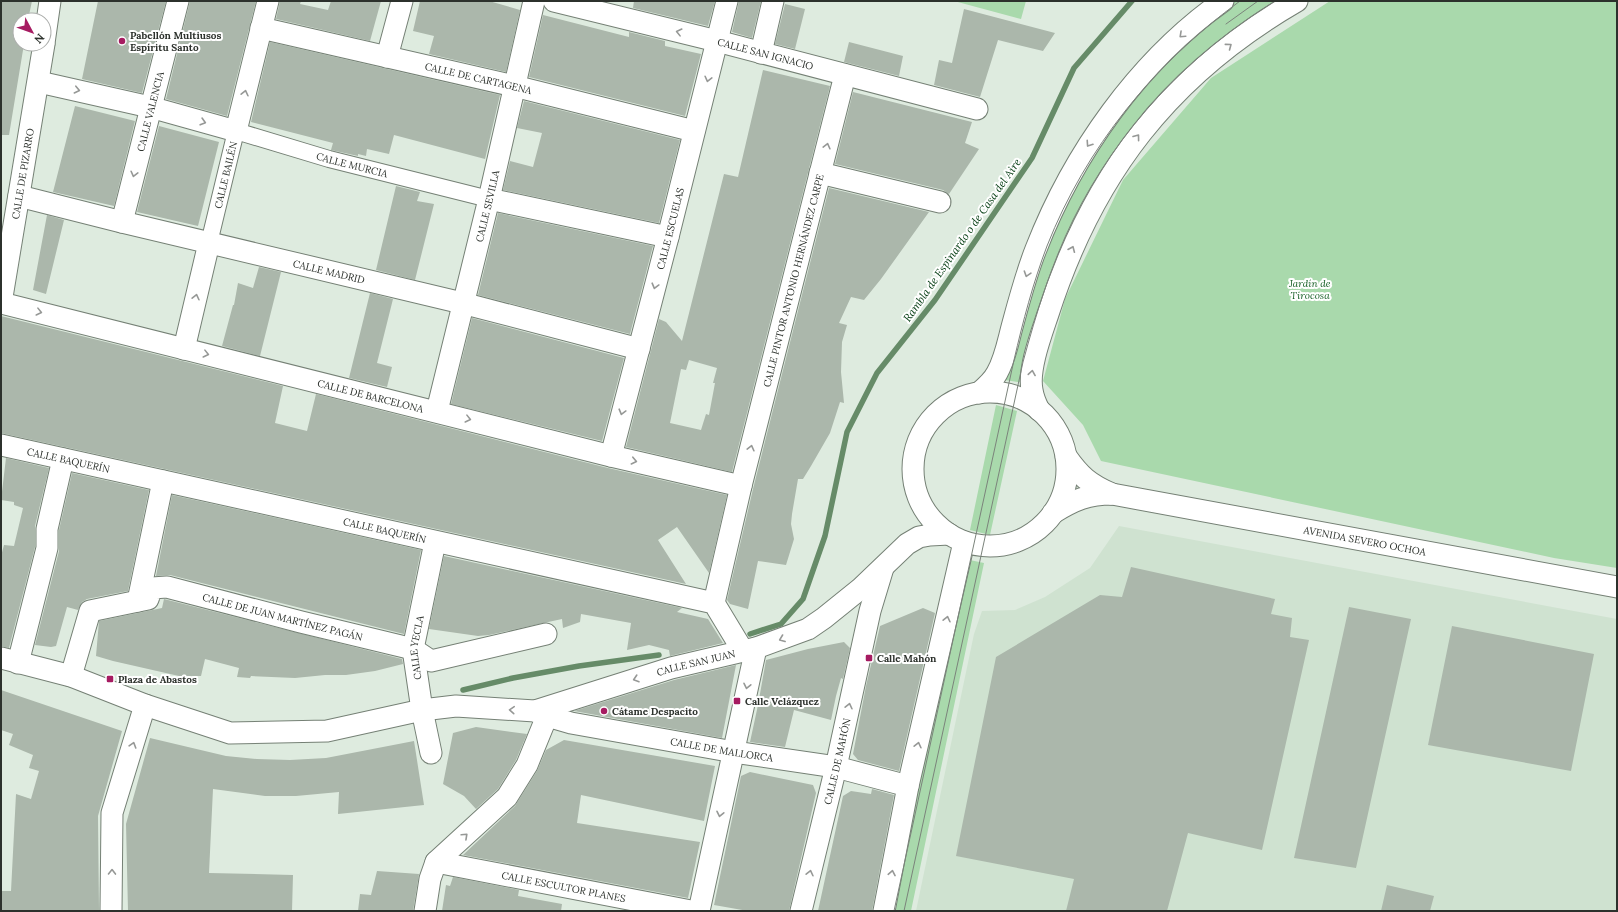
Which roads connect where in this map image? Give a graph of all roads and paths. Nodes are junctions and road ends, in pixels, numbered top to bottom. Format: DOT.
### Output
graph roads {
  1 [pos="50,1"];
  2 [pos="178,1"];
  3 [pos="268,1"];
  4 [pos="402,1"];
  5 [pos="534,1"];
  6 [pos="554,1"];
  7 [pos="727,1"];
  8 [pos="774,1"];
  9 [pos="1223,1"];
  10 [pos="1297,1"];
  11 [pos="48,12"];
  12 [pos="261,28"];
  13 [pos="717,41"];
  14 [pos="43,52"];
  15 [pos="761,52"];
  16 [pos="387,57"];
  17 [pos="845,76"];
  18 [pos="39,82"];
  19 [pos="514,86"];
  20 [pos="150,107"];
  21 [pos="977,109"];
  22 [pos="236,131"];
  23 [pos="694,131"];
  24 [pos="820,173"];
  25 [pos="19,196"];
  26 [pos="489,199"];
  27 [pos="940,202"];
  28 [pos="122,222"];
  29 [pos="668,237"];
  30 [pos="209,243"];
  31 [pos="1,303"];
  32 [pos="462,303"];
  33 [pos="184,349"];
  34 [pos="639,349"];
  35 [pos="979,393"];
  36 [pos="1039,410"];
  37 [pos="437,411"];
  38 [pos="1,445"];
  39 [pos="611,456"];
  40 [pos="1066,456"];
  41 [pos="63,459"];
  42 [pos="163,481"];
  43 [pos="741,486"];
  44 [pos="917,494"];
  45 [pos="1112,494"];
  46 [pos="1053,513"];
  47 [pos="957,538"];
  48 [pos="435,542"];
  49 [pos="907,544"];
  50 [pos="884,567"];
  51 [pos="1617,587"];
  52 [pos="138,601"];
  53 [pos="845,601"];
  54 [pos="714,603"];
  55 [pos="870,611"];
  56 [pos="546,634"];
  57 [pos="413,649"];
  58 [pos="749,650"];
  59 [pos="10,660"];
  60 [pos="71,676"];
  61 [pos="145,705"];
  62 [pos="422,710"];
  63 [pos="541,714"];
  64 [pos="734,752"];
  65 [pos="431,753"];
  66 [pos="836,767"];
  67 [pos="908,786"];
  68 [pos="436,862"];
  69 [pos="111,911"];
  70 [pos="425,911"];
  71 [pos="691,911"];
  72 [pos="698,911"];
  73 [pos="801,911"];
  74 [pos="884,911"];
  1 -- 11 [label="street, CALLE DE PIZARRO"];
  2 -- 20 [label="street, CALLE VALENCIA"];
  3 -- 12 [label="street, CALLE BAILÉN"];
  4 -- 16 [label="street"];
  5 -- 19 [label="street, CALLE SEVILLA"];
  13 -- 6 [label="street, CALLE SAN IGNACIO, one-way"];
  7 -- 13 [label="street, CALLE ESCUELAS"];
  8 -- 15 [label="street"];
  9 -- 35 [label="street, one-way"];
  36 -- 10 [label="street, one-way"];
  12 -- 16 [label="street, CALLE DE CARTAGENA"];
  22 -- 12 [label="street, CALLE BAILÉN, one-way"];
  13 -- 15 [label="street, CALLE SAN IGNACIO"];
  13 -- 23 [label="street, CALLE ESCUELAS, one-way"];
  14 -- 18 [label="street, CALLE DE PIZARRO"];
  15 -- 17 [label="street, CALLE SAN IGNACIO"];
  16 -- 19 [label="street, CALLE DE CARTAGENA"];
  17 -- 21 [label="street, CALLE SAN IGNACIO"];
  24 -- 17 [label="street, CALLE PINTOR ANTONIO HERNÁNDEZ CARPE, one-way"];
  18 -- 20 [label="street, CALLE MURCIA, one-way"];
  18 -- 25 [label="street, CALLE DE PIZARRO"];
  19 -- 23 [label="street, CALLE DE CARTAGENA"];
  19 -- 26 [label="street, CALLE SEVILLA"];
  20 -- 22 [label="street, CALLE MURCIA, one-way"];
  20 -- 28 [label="street, CALLE VALENCIA, one-way"];
  22 -- 26 [label="street, CALLE MURCIA"];
  22 -- 30 [label="street, CALLE BAILÉN"];
  23 -- 29 [label="street, CALLE ESCUELAS"];
  24 -- 27 [label="street"];
  43 -- 24 [label="street, CALLE PINTOR ANTONIO HERNÁNDEZ CARPE, one-way"];
  25 -- 28 [label="street, CALLE MADRID"];
  25 -- 31 [label="street, CALLE DE PIZARRO"];
  26 -- 29 [label="street, CALLE MURCIA"];
  26 -- 32 [label="street, CALLE SEVILLA"];
  28 -- 30 [label="street, CALLE MADRID"];
  29 -- 34 [label="street, CALLE ESCUELAS, one-way"];
  30 -- 32 [label="street, CALLE MADRID"];
  33 -- 30 [label="street, CALLE BAILÉN, one-way"];
  31 -- 33 [label="street, CALLE DE BARCELONA, one-way"];
  32 -- 34 [label="street, CALLE MADRID"];
  32 -- 37 [label="street, CALLE SEVILLA"];
  33 -- 37 [label="street, CALLE DE BARCELONA, one-way"];
  34 -- 39 [label="street, CALLE ESCUELAS, one-way"];
  35 -- 36 [label="street"];
  35 -- 44 [label="street"];
  36 -- 40 [label="street"];
  37 -- 39 [label="street, CALLE DE BARCELONA, one-way"];
  38 -- 41 [label="street, CALLE BAQUERÍN"];
  39 -- 43 [label="street, CALLE DE BARCELONA, one-way"];
  40 -- 45 [label="street, AVENIDA SEVERO OCHOA"];
  40 -- 46 [label="street"];
  41 -- 42 [label="street, CALLE BAQUERÍN"];
  41 -- 59 [label="street"];
  42 -- 48 [label="street, CALLE BAQUERÍN"];
  42 -- 52 [label="street"];
  43 -- 54 [label="street, CALLE PINTOR ANTONIO HERNÁNDEZ CARPE"];
  44 -- 47 [label="street"];
  44 -- 49 [label="street, CALLE SAN JUAN"];
  45 -- 46 [label="street, AVENIDA SEVERO OCHOA"];
  45 -- 51 [label="street, AVENIDA SEVERO OCHOA"];
  46 -- 47 [label="street, CALLE SAN JUAN"];
  47 -- 49 [label="street, CALLE SAN JUAN"];
  67 -- 47 [label="street, one-way"];
  48 -- 54 [label="street, CALLE BAQUERÍN"];
  48 -- 57 [label="street, CALLE YECLA"];
  49 -- 50 [label="street, CALLE SAN JUAN"];
  50 -- 53 [label="street, CALLE SAN JUAN"];
  50 -- 55 [label="street, CALLE DE MAHÓN"];
  52 -- 57 [label="street, CALLE DE JUAN MARTÍNEZ PAGÁN"];
  52 -- 60 [label="street, CALLE DE JUAN MARTÍNEZ PAGÁN"];
  53 -- 55 [label="street"];
  53 -- 58 [label="street, CALLE SAN JUAN, one-way"];
  54 -- 58 [label="street"];
  66 -- 55 [label="street, CALLE DE MAHÓN, one-way"];
  56 -- 57 [label="street, CALLE DE JUAN MARTÍNEZ PAGÁN"];
  57 -- 62 [label="street, CALLE YECLA"];
  58 -- 63 [label="street, CALLE SAN JUAN, one-way"];
  58 -- 64 [label="street, one-way"];
  59 -- 60 [label="street, CALLE SAN JUAN"];
  60 -- 61 [label="street, CALLE SAN JUAN"];
  61 -- 62 [label="street, CALLE SAN JUAN"];
  69 -- 61 [label="street, one-way"];
  63 -- 62 [label="street, CALLE SAN JUAN, one-way"];
  62 -- 65 [label="street, CALLE YECLA"];
  63 -- 64 [label="street, CALLE DE MALLORCA"];
  68 -- 63 [label="street, one-way"];
  64 -- 66 [label="street, CALLE DE MALLORCA"];
  64 -- 72 [label="street, one-way"];
  66 -- 67 [label="street, CALLE DE MALLORCA"];
  73 -- 66 [label="street, CALLE DE MAHÓN, one-way"];
  74 -- 67 [label="street, one-way"];
  68 -- 70 [label="street"];
  68 -- 71 [label="street, CALLE ESCULTOR PLANES"];
}
